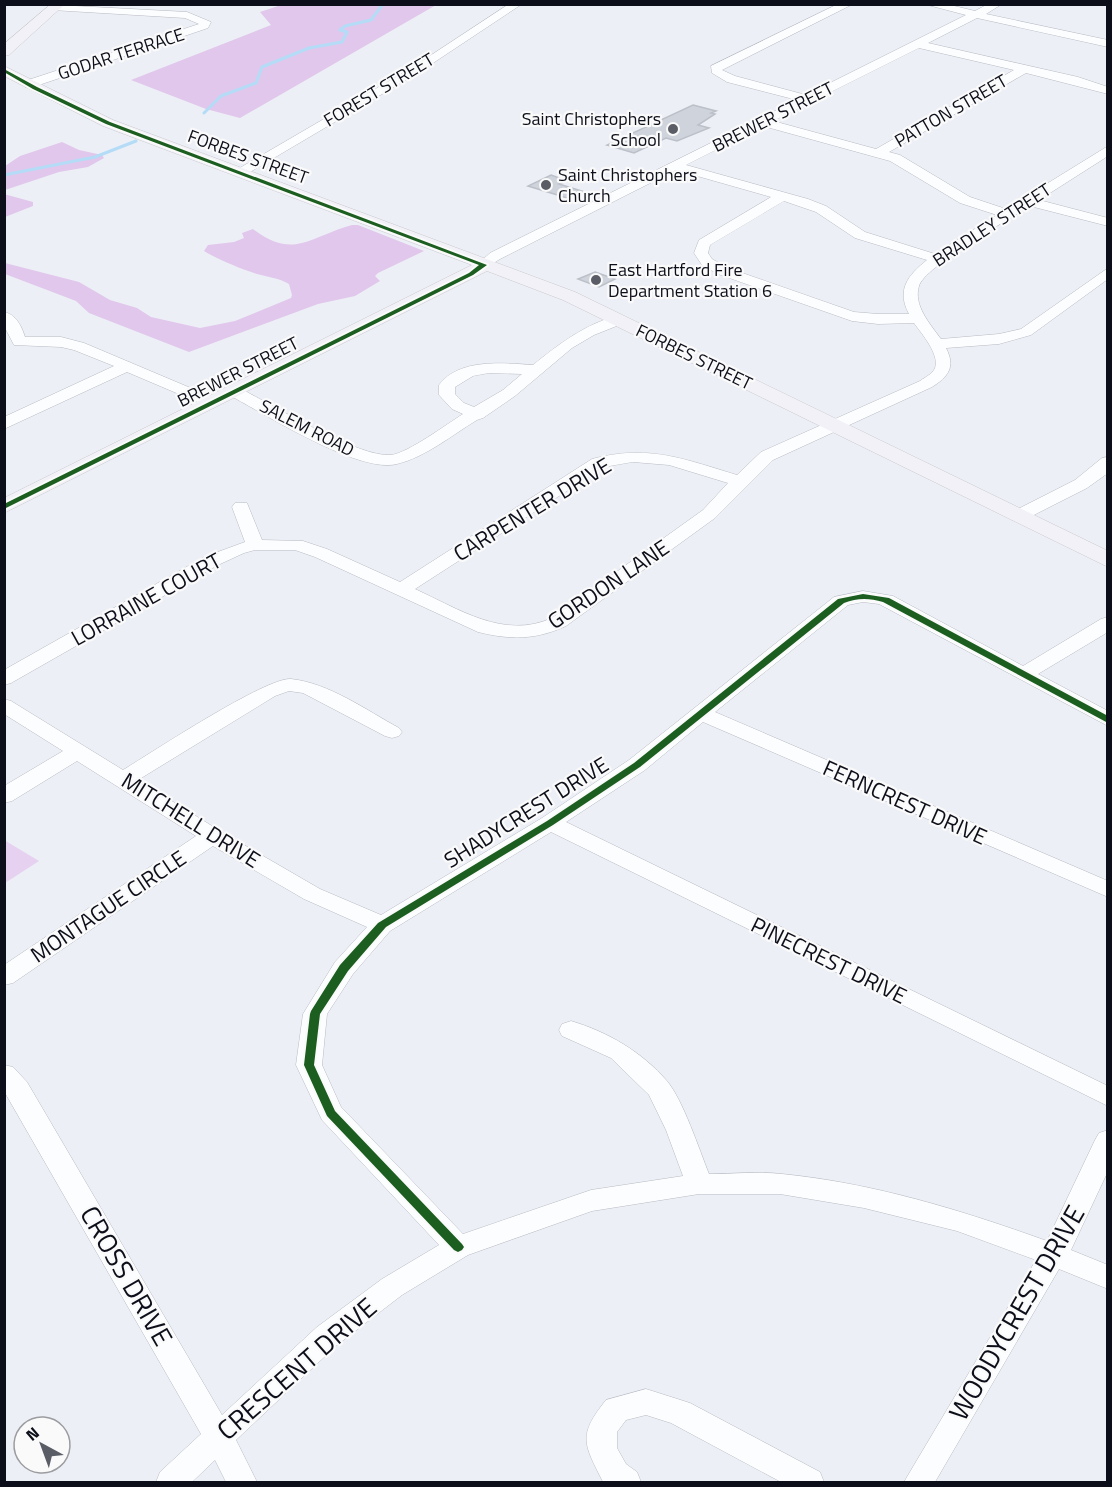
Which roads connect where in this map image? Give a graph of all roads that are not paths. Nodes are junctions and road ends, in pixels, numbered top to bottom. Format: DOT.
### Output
graph roads {
  1 [pos="517,4"];
  2 [pos="848,4"];
  3 [pos="929,4"];
  4 [pos="997,4"];
  5 [pos="58,6"];
  6 [pos="200,6"];
  7 [pos="187,15"];
  8 [pos="976,15"];
  9 [pos="917,44"];
  10 [pos="1107,44"];
  11 [pos="4,52"];
  12 [pos="1024,69"];
  13 [pos="4,70"];
  14 [pos="29,84"];
  15 [pos="1107,91"];
  16 [pos="808,99"];
  17 [pos="762,122"];
  18 [pos="1107,150"];
  19 [pos="878,153"];
  20 [pos="675,166"];
  21 [pos="240,172"];
  22 [pos="783,196"];
  23 [pos="1028,201"];
  24 [pos="1009,214"];
  25 [pos="1107,222"];
  26 [pos="937,259"];
  27 [pos="484,265"];
  28 [pos="1107,272"];
  29 [pos="4,316"];
  30 [pos="918,318"];
  31 [pos="619,320"];
  32 [pos="12,344"];
  33 [pos="935,344"];
  34 [pos="125,367"];
  35 [pos="536,370"];
  36 [pos="235,392"];
  37 [pos="213,403"];
  38 [pos="477,415"];
  39 [pos="4,424"];
  40 [pos="834,425"];
  41 [pos="1107,462"];
  42 [pos="740,481"];
  43 [pos="4,507"];
  44 [pos="241,507"];
  45 [pos="1018,516"];
  46 [pos="255,545"];
  47 [pos="1107,560"];
  48 [pos="401,590"];
  49 [pos="1107,623"];
  50 [pos="1024,674"];
  51 [pos="4,679"];
  52 [pos="4,705"];
  53 [pos="702,714"];
  54 [pos="1107,720"];
  55 [pos="392,732"];
  56 [pos="78,751"];
  57 [pos="124,778"];
  58 [pos="4,796"];
  59 [pos="550,823"];
  60 [pos="212,836"];
  61 [pos="1107,890"];
  62 [pos="382,925"];
  63 [pos="4,977"];
  64 [pos="571,1030"];
  65 [pos="4,1074"];
  66 [pos="1107,1097"];
  67 [pos="1107,1140"];
  68 [pos="699,1184"];
  69 [pos="458,1247"];
  70 [pos="1054,1255"];
  71 [pos="1107,1278"];
  72 [pos="219,1437"];
  73 [pos="171,1482"];
  74 [pos="242,1482"];
  75 [pos="626,1482"];
  76 [pos="808,1482"];
  77 [pos="919,1482"];
  1 -- 21 [label="street, FOREST STREET"];
  2 -- 16 [label="street"];
  3 -- 8 [label="street"];
  4 -- 8 [label="street, BREWER STREET"];
  5 -- 7 [label="street, GODAR TERRACE"];
  5 -- 11 [label="main road"];
  6 -- 7 [label="street"];
  7 -- 14 [label="street, GODAR TERRACE"];
  8 -- 9 [label="street, BREWER STREET"];
  8 -- 10 [label="street"];
  9 -- 12 [label="street"];
  9 -- 16 [label="street, BREWER STREET"];
  12 -- 15 [label="street"];
  12 -- 19 [label="street, PATTON STREET"];
  13 -- 14 [label="main road, FORBES STREET"];
  14 -- 21 [label="main road, FORBES STREET"];
  16 -- 17 [label="street, BREWER STREET"];
  17 -- 19 [label="street"];
  17 -- 20 [label="street, BREWER STREET"];
  18 -- 23 [label="street, BRADLEY STREET"];
  19 -- 24 [label="street"];
  20 -- 22 [label="street"];
  20 -- 27 [label="street, BREWER STREET"];
  21 -- 27 [label="main road, FORBES STREET"];
  22 -- 26 [label="street"];
  22 -- 30 [label="street"];
  23 -- 24 [label="street, BRADLEY STREET"];
  23 -- 25 [label="street"];
  24 -- 26 [label="street, BRADLEY STREET"];
  26 -- 30 [label="street, BRADLEY STREET"];
  27 -- 31 [label="main road, FORBES STREET"];
  27 -- 36 [label="main road, BREWER STREET"];
  28 -- 33 [label="street"];
  29 -- 32 [label="street"];
  30 -- 33 [label="street, BRADLEY STREET"];
  31 -- 35 [label="street, SALEM ROAD"];
  31 -- 40 [label="main road, FORBES STREET"];
  32 -- 34 [label="street"];
  33 -- 40 [label="street, BRADLEY STREET"];
  34 -- 37 [label="street"];
  34 -- 39 [label="street"];
  35 -- 38 [label="street, SALEM ROAD"];
  35 -- 38 [label="street"];
  36 -- 37 [label="main road, BREWER STREET"];
  36 -- 38 [label="street, SALEM ROAD"];
  37 -- 43 [label="main road, BREWER STREET"];
  40 -- 42 [label="street, GORDON LANE"];
  40 -- 45 [label="main road, FORBES STREET"];
  41 -- 45 [label="street"];
  42 -- 48 [label="street, CARPENTER DRIVE"];
  42 -- 48 [label="street, GORDON LANE"];
  44 -- 46 [label="street"];
  45 -- 47 [label="main road, FORBES STREET"];
  46 -- 48 [label="street, GORDON LANE"];
  46 -- 51 [label="street, LORRAINE COURT"];
  49 -- 50 [label="street"];
  50 -- 53 [label="street, SHADYCREST DRIVE"];
  50 -- 54 [label="street"];
  52 -- 56 [label="street, MITCHELL DRIVE"];
  53 -- 59 [label="street, SHADYCREST DRIVE"];
  53 -- 61 [label="street, FERNCREST DRIVE"];
  55 -- 57 [label="street"];
  56 -- 57 [label="street, MITCHELL DRIVE"];
  56 -- 58 [label="street"];
  57 -- 60 [label="street, MITCHELL DRIVE"];
  59 -- 62 [label="street, SHADYCREST DRIVE"];
  59 -- 66 [label="street, PINECREST DRIVE"];
  60 -- 62 [label="street, MITCHELL DRIVE"];
  60 -- 63 [label="street, MONTAGUE CIRCLE"];
  62 -- 69 [label="street, SHADYCREST DRIVE"];
  64 -- 68 [label="street"];
  65 -- 72 [label="street, CROSS DRIVE"];
  67 -- 70 [label="street, WOODYCREST DRIVE"];
  68 -- 69 [label="street, CRESCENT DRIVE"];
  68 -- 70 [label="street, CRESCENT DRIVE"];
  69 -- 72 [label="street, CRESCENT DRIVE"];
  70 -- 71 [label="street, CRESCENT DRIVE"];
  70 -- 77 [label="street, WOODYCREST DRIVE"];
  72 -- 73 [label="street, CRESCENT DRIVE"];
  72 -- 74 [label="street, CROSS DRIVE"];
  75 -- 76 [label="street"];
}
